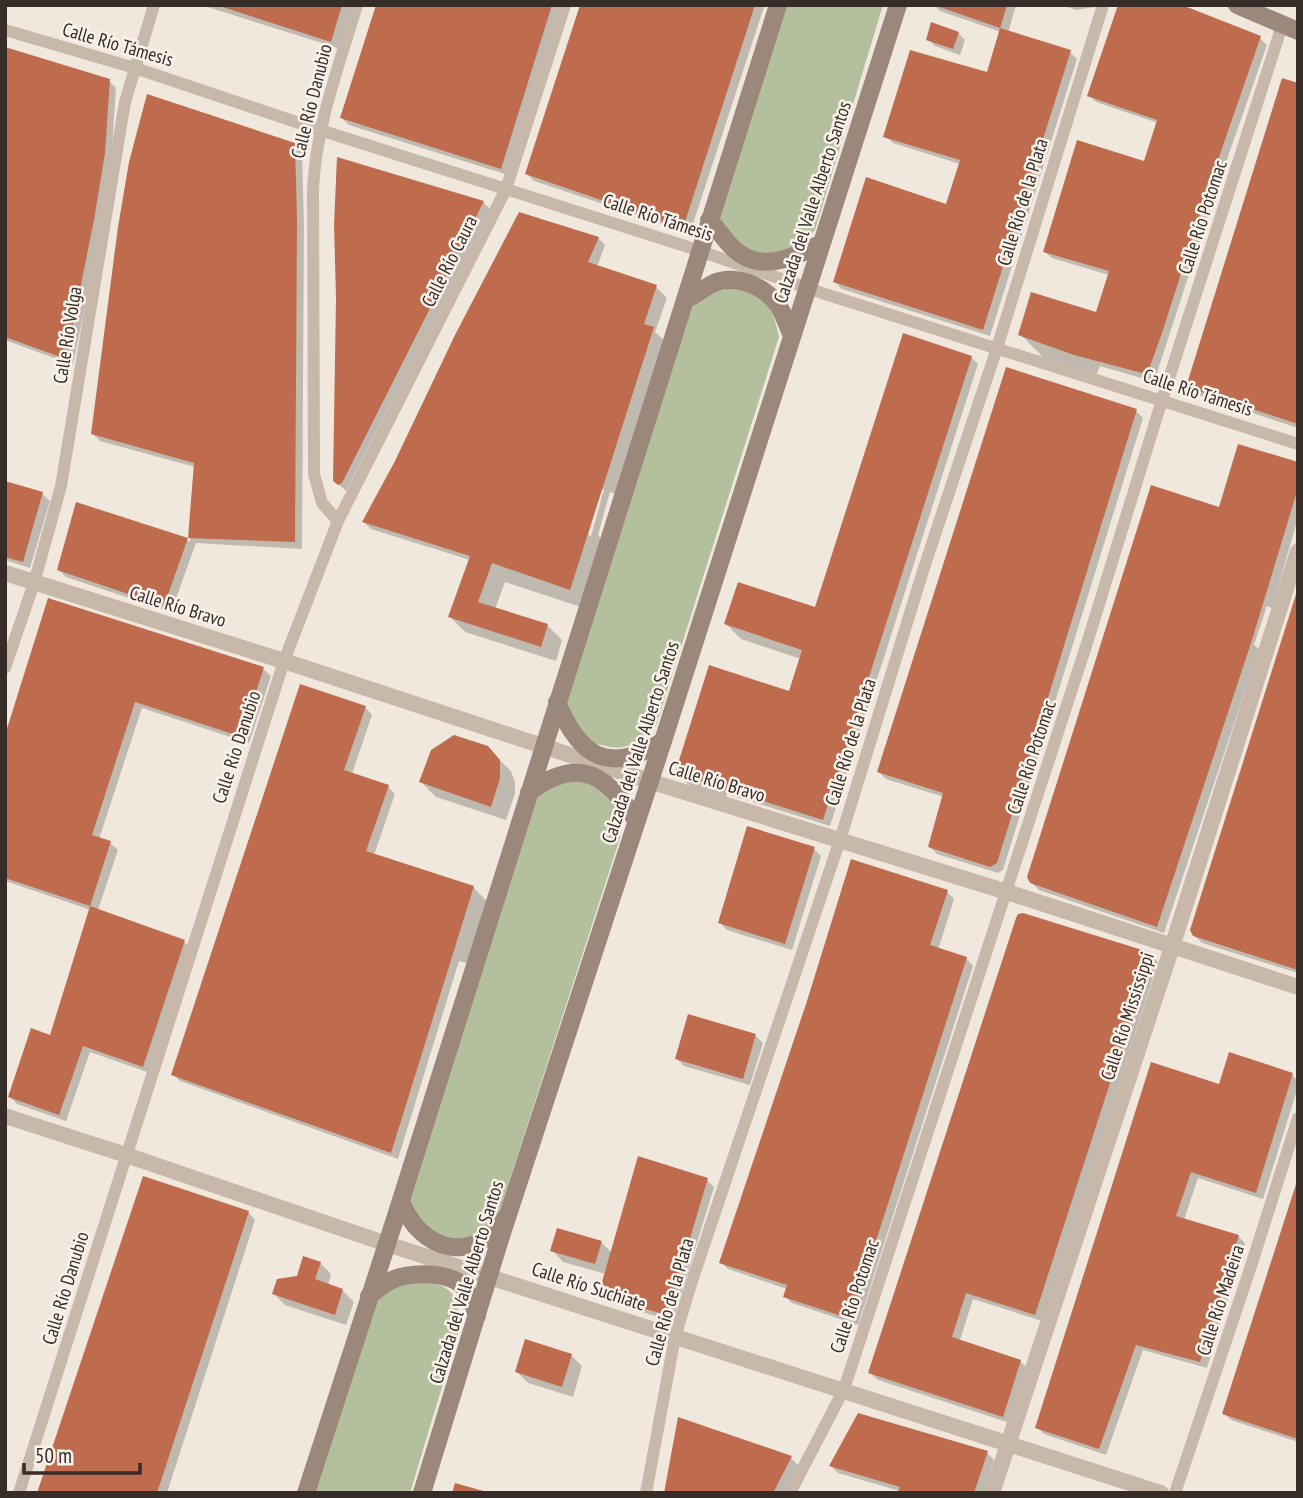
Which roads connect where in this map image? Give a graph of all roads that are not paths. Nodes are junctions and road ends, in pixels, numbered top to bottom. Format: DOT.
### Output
graph roads {
  1 [pos="154,5"];
  2 [pos="357,5"];
  3 [pos="565,5"];
  4 [pos="778,5"];
  5 [pos="898,5"];
  6 [pos="1103,5"];
  7 [pos="1237,5"];
  8 [pos="1279,23"];
  9 [pos="5,30"];
  10 [pos="1298,31"];
  11 [pos="135,68"];
  12 [pos="320,130"];
  13 [pos="506,189"];
  14 [pos="709,220"];
  15 [pos="820,244"];
  16 [pos="700,251"];
  17 [pos="806,288"];
  18 [pos="686,300"];
  19 [pos="792,335"];
  20 [pos="997,348"];
  21 [pos="1162,400"];
  22 [pos="1298,444"];
  23 [pos="338,521"];
  24 [pos="1298,551"];
  25 [pos="5,573"];
  26 [pos="34,583"];
  27 [pos="284,661"];
  28 [pos="5,668"];
  29 [pos="556,702"];
  30 [pos="663,741"];
  31 [pos="543,746"];
  32 [pos="649,782"];
  33 [pos="528,792"];
  34 [pos="636,820"];
  35 [pos="840,840"];
  36 [pos="1007,892"];
  37 [pos="1172,947"];
  38 [pos="1298,987"];
  39 [pos="5,1116"];
  40 [pos="1298,1118"];
  41 [pos="126,1155"];
  42 [pos="401,1201"];
  43 [pos="510,1210"];
  44 [pos="387,1244"];
  45 [pos="490,1276"];
  46 [pos="369,1296"];
  47 [pos="477,1316"];
  48 [pos="676,1337"];
  49 [pos="843,1391"];
  50 [pos="1008,1444"];
  51 [pos="19,1493"];
  52 [pos="306,1493"];
  53 [pos="422,1493"];
  54 [pos="646,1493"];
  55 [pos="790,1493"];
  56 [pos="992,1493"];
  57 [pos="1161,1493"];
  58 [pos="1175,1493"];
  1 -- 11 [label="street, Calle Río Volga"];
  2 -- 12 [label="street, Calle Río Danubio"];
  3 -- 13 [label="street, Calle Río Caura"];
  4 -- 14 [label="main road"];
  5 -- 15 [label="main road, Calzada del Valle Alberto Santos"];
  6 -- 20 [label="street, Calle Río de la Plata"];
  7 -- 8 [label="main road"];
  8 -- 10 [label="main road"];
  8 -- 21 [label="street, Calle Río Potomac"];
  9 -- 11 [label="street, Calle Río Támesis"];
  11 -- 12 [label="street, Calle Río Támesis"];
  11 -- 26 [label="street, Calle Río Volga"];
  12 -- 13 [label="street, Calle Río Támesis"];
  12 -- 23 [label="street, Calle Río Danubio"];
  13 -- 16 [label="street, Calle Río Támesis"];
  13 -- 23 [label="street, Calle Río Caura"];
  14 -- 15 [label="main road"];
  14 -- 16 [label="main road"];
  15 -- 17 [label="main road, Calzada del Valle Alberto Santos"];
  16 -- 17 [label="street, Calle Río Támesis"];
  16 -- 18 [label="main road"];
  17 -- 19 [label="main road, Calzada del Valle Alberto Santos"];
  17 -- 20 [label="street, Calle Río Támesis"];
  18 -- 19 [label="main road"];
  18 -- 29 [label="main road"];
  19 -- 30 [label="main road, Calzada del Valle Alberto Santos"];
  20 -- 21 [label="street, Calle Río Támesis"];
  20 -- 35 [label="street, Calle Río de la Plata"];
  21 -- 22 [label="street, Calle Río Támesis"];
  21 -- 36 [label="street, Calle Río Potomac"];
  23 -- 27 [label="street, Calle Río Danubio"];
  24 -- 37 [label="street, Calle Río Mississippi"];
  25 -- 26 [label="street, Calle Río Bravo"];
  26 -- 27 [label="street, Calle Río Bravo"];
  26 -- 28 [label="street, Calle Río Volga"];
  27 -- 31 [label="street, Calle Río Bravo"];
  27 -- 41 [label="street, Calle Río Danubio"];
  29 -- 30 [label="main road"];
  29 -- 31 [label="main road"];
  30 -- 32 [label="main road, Calzada del Valle Alberto Santos"];
  31 -- 32 [label="street, Calle Río Bravo"];
  31 -- 33 [label="main road"];
  32 -- 34 [label="main road, Calzada del Valle Alberto Santos"];
  32 -- 35 [label="street, Calle Río Bravo"];
  33 -- 34 [label="main road"];
  33 -- 42 [label="main road"];
  34 -- 43 [label="main road, Calzada del Valle Alberto Santos"];
  35 -- 36 [label="street, Calle Río Bravo"];
  35 -- 48 [label="street, Calle Río de la Plata"];
  36 -- 37 [label="street, Calle Río Bravo"];
  36 -- 49 [label="street, Calle Río Potomac"];
  37 -- 38 [label="street, Calle Río Bravo"];
  37 -- 50 [label="street, Calle Río Mississippi"];
  39 -- 41 [label="street, Calle Río Suchiate"];
  40 -- 58 [label="street, Calle Río Madeira"];
  41 -- 44 [label="street, Calle Río Suchiate"];
  41 -- 51 [label="street, Calle Río Danubio"];
  42 -- 43 [label="main road"];
  42 -- 44 [label="main road"];
  43 -- 45 [label="main road, Calzada del Valle Alberto Santos"];
  44 -- 45 [label="street, Calle Río Suchiate"];
  44 -- 46 [label="main road"];
  45 -- 47 [label="main road, Calzada del Valle Alberto Santos"];
  45 -- 48 [label="street, Calle Río Suchiate"];
  46 -- 47 [label="main road"];
  46 -- 52 [label="main road"];
  47 -- 53 [label="main road, Calzada del Valle Alberto Santos"];
  48 -- 49 [label="street, Calle Río Suchiate"];
  48 -- 54 [label="street, Calle Río de la Plata"];
  49 -- 50 [label="street, Calle Río Suchiate"];
  49 -- 55 [label="street, Calle Río Potomac"];
  50 -- 56 [label="street, Calle Río Mississippi"];
  50 -- 57 [label="street, Calle Río Suchiate"];
}
